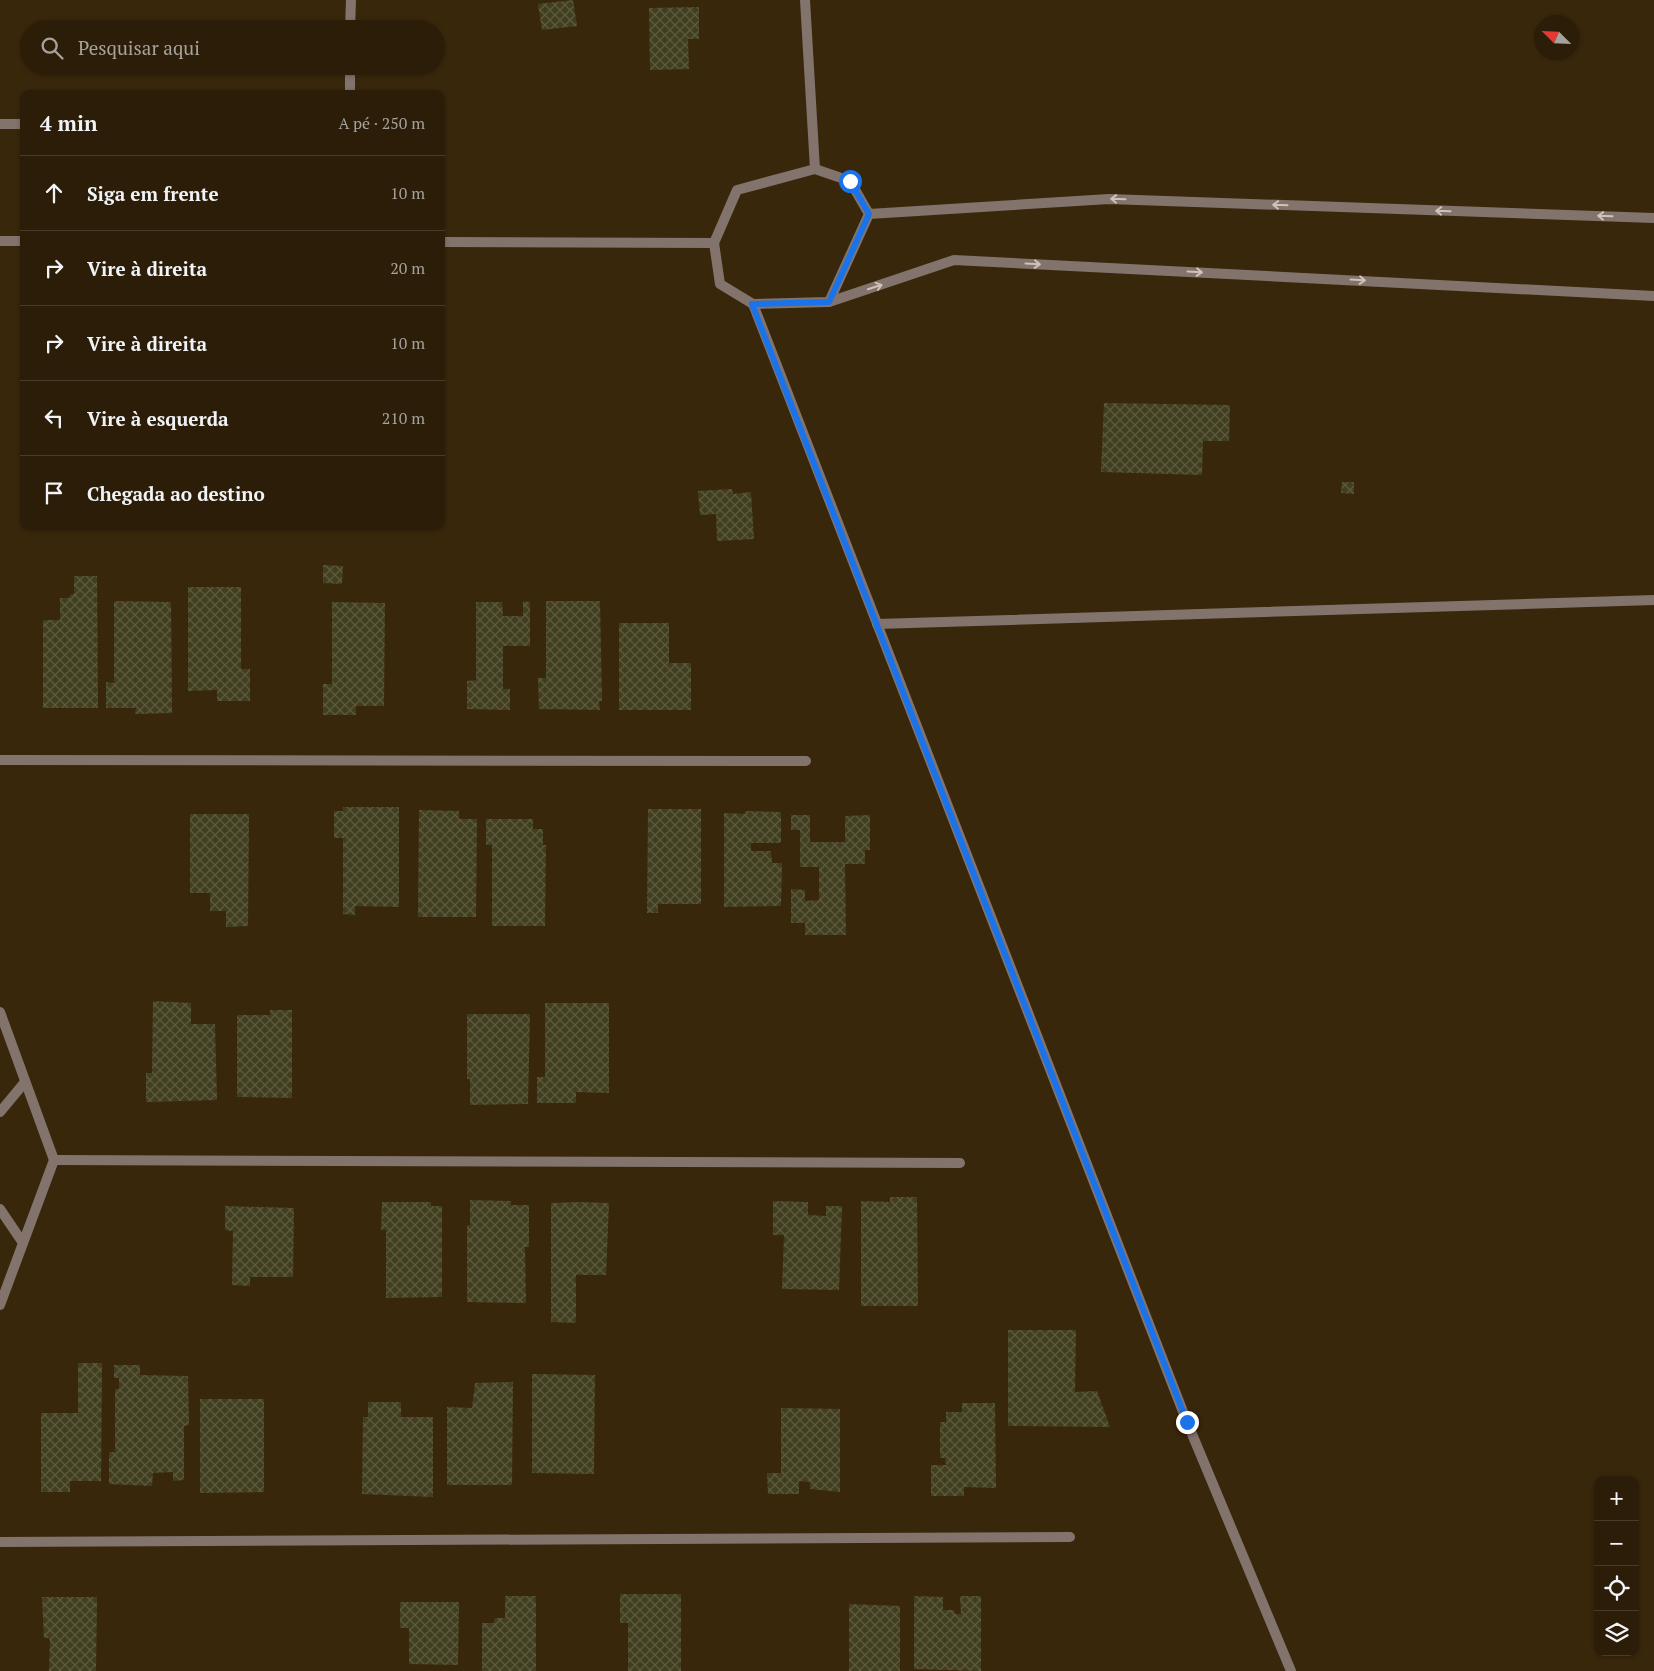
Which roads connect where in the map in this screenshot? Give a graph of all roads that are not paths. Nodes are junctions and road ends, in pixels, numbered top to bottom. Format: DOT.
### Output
graph roads {
  1 [pos="351,0"];
  2 [pos="804,0"];
  3 [pos="350,20"];
  4 [pos="350,75"];
  5 [pos="350,90"];
  6 [pos="0,124"];
  7 [pos="20,124"];
  8 [pos="815,169"];
  9 [pos="869,214"];
  10 [pos="1654,218"];
  11 [pos="0,241"];
  12 [pos="20,241"];
  13 [pos="445,242"];
  14 [pos="714,243"];
  15 [pos="1654,296"];
  16 [pos="829,302"];
  17 [pos="752,304"];
  18 [pos="1654,600"];
  19 [pos="877,624"];
  20 [pos="0,760"];
  21 [pos="806,761"];
  22 [pos="0,1012"];
  23 [pos="25,1082"];
  24 [pos="0,1112"];
  25 [pos="54,1160"];
  26 [pos="960,1164"];
  27 [pos="0,1209"];
  28 [pos="23,1243"];
  29 [pos="0,1305"];
  30 [pos="1070,1537"];
  31 [pos="0,1542"];
  32 [pos="1291,1671"];
  1 -- 3 [label="street"];
  2 -- 8 [label="street"];
  4 -- 5 [label="street"];
  6 -- 7 [label="street"];
  8 -- 9 [label="street"];
  8 -- 14 [label="street"];
  10 -- 9 [label="street, one-way"];
  9 -- 16 [label="street"];
  11 -- 12 [label="street"];
  13 -- 14 [label="street"];
  14 -- 17 [label="street"];
  16 -- 15 [label="street, one-way"];
  16 -- 17 [label="street"];
  17 -- 19 [label="street"];
  18 -- 19 [label="street"];
  19 -- 32 [label="street"];
  20 -- 21 [label="street"];
  22 -- 23 [label="street"];
  23 -- 24 [label="street"];
  23 -- 25 [label="street"];
  25 -- 26 [label="street"];
  25 -- 28 [label="street"];
  27 -- 28 [label="street"];
  28 -- 29 [label="street"];
  30 -- 31 [label="street"];
}
